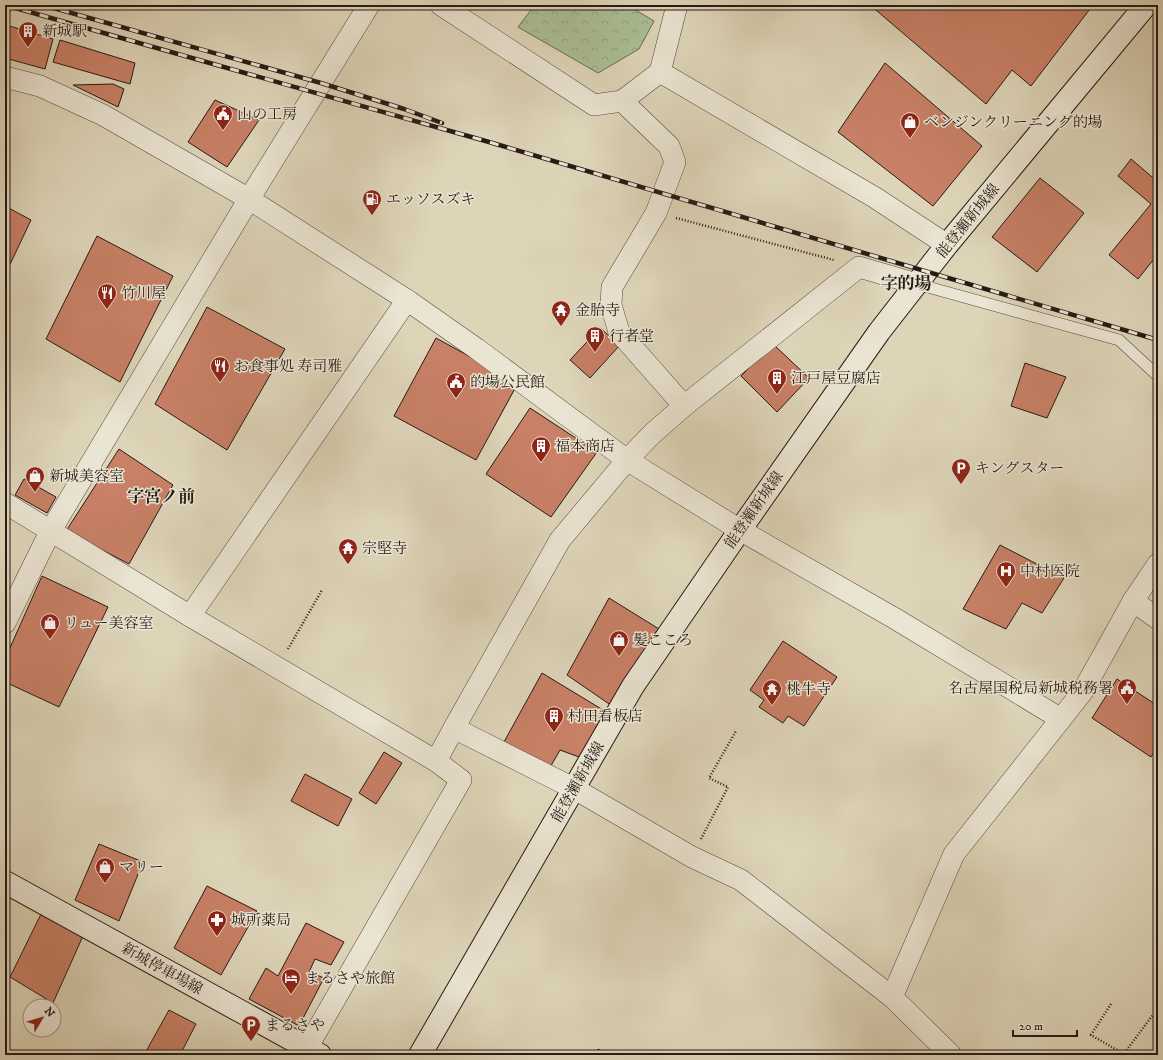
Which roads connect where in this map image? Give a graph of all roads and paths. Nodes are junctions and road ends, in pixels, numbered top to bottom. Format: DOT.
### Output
graph roads {
  1 [pos="369,5"];
  2 [pos="441,5"];
  3 [pos="677,5"];
  4 [pos="1146,5"];
  5 [pos="660,72"];
  6 [pos="5,77"];
  7 [pos="622,100"];
  8 [pos="249,199"];
  9 [pos="656,213"];
  10 [pos="946,246"];
  11 [pos="859,267"];
  12 [pos="917,284"];
  13 [pos="407,300"];
  14 [pos="1158,376"];
  15 [pos="684,406"];
  16 [pos="627,460"];
  17 [pos="5,503"];
  18 [pos="51,530"];
  19 [pos="740,530"];
  20 [pos="1158,564"];
  21 [pos="322,590"];
  22 [pos="1133,602"];
  23 [pos="190,616"];
  24 [pos="1158,619"];
  25 [pos="5,623"];
  26 [pos="277,667"];
  27 [pos="1061,720"];
  28 [pos="454,728"];
  29 [pos="736,731"];
  30 [pos="436,761"];
  31 [pos="573,788"];
  32 [pos="692,857"];
  33 [pos="5,882"];
  34 [pos="892,997"];
  35 [pos="1111,1004"];
  36 [pos="1158,1008"];
  37 [pos="313,1052"];
  38 [pos="1123,1054"];
  39 [pos="420,1055"];
  40 [pos="951,1055"];
  1 -- 8 [label="street"];
  2 -- 7 [label="street"];
  3 -- 5 [label="street"];
  4 -- 10 [label="main road, 能登瀬新城線"];
  5 -- 7 [label="street"];
  5 -- 10 [label="street"];
  6 -- 8 [label="street"];
  7 -- 9 [label="street"];
  8 -- 13 [label="street"];
  8 -- 18 [label="street"];
  9 -- 11 [label="path"];
  9 -- 15 [label="street"];
  10 -- 12 [label="main road, 能登瀬新城線"];
  11 -- 12 [label="street"];
  11 -- 15 [label="street"];
  12 -- 14 [label="lane"];
  12 -- 19 [label="main road, 能登瀬新城線"];
  13 -- 16 [label="street"];
  13 -- 23 [label="street"];
  15 -- 16 [label="street"];
  16 -- 19 [label="street"];
  16 -- 28 [label="street"];
  17 -- 18 [label="street"];
  18 -- 23 [label="street"];
  18 -- 25 [label="street"];
  19 -- 27 [label="street"];
  19 -- 31 [label="main road, 能登瀬新城線"];
  20 -- 22 [label="street"];
  21 -- 26 [label="path"];
  22 -- 24 [label="street"];
  22 -- 27 [label="street"];
  23 -- 26 [label="street"];
  26 -- 30 [label="street"];
  27 -- 34 [label="street"];
  28 -- 30 [label="street"];
  28 -- 31 [label="street"];
  29 -- 32 [label="path"];
  30 -- 37 [label="street"];
  31 -- 32 [label="street"];
  31 -- 39 [label="main road, 能登瀬新城線"];
  32 -- 34 [label="street"];
  33 -- 37 [label="main road, 新城停車場線"];
  34 -- 40 [label="street"];
  35 -- 38 [label="path"];
  36 -- 38 [label="path"];
}
